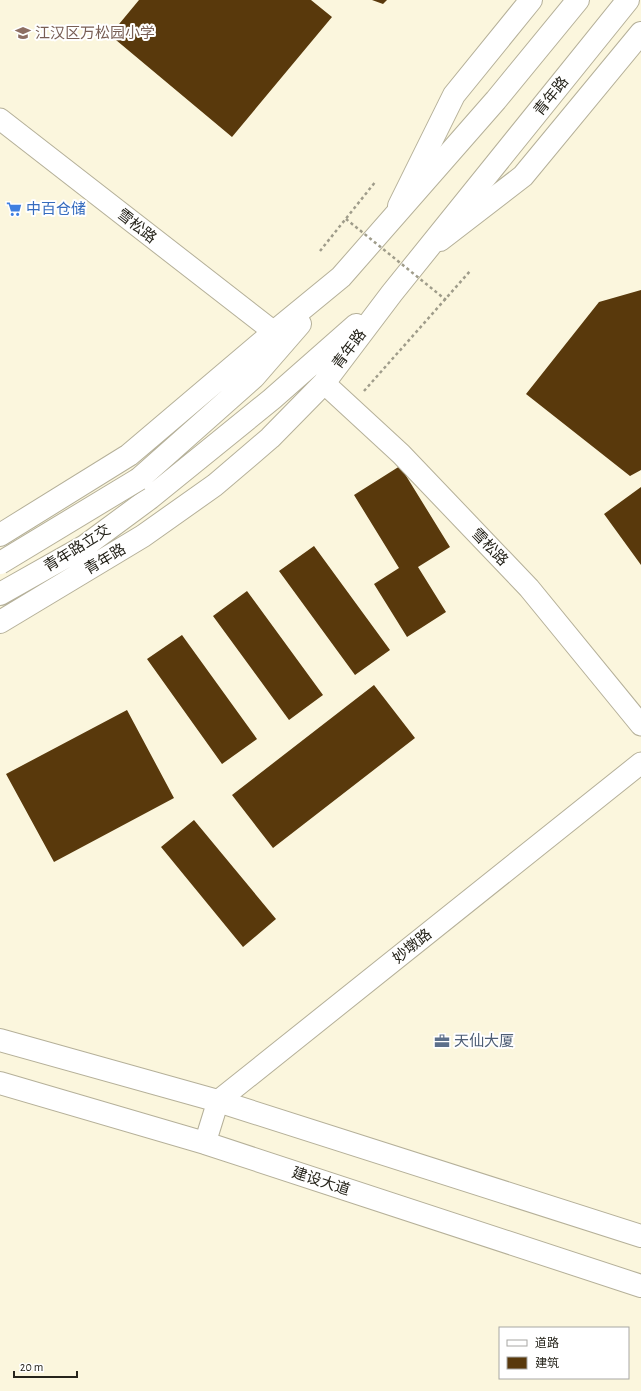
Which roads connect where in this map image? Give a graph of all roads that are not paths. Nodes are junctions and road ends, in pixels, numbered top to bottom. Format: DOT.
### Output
graph roads {
  1 [pos="531,0"];
  2 [pos="578,0"];
  3 [pos="628,0"];
  4 [pos="641,33"];
  5 [pos="0,119"];
  6 [pos="394,216"];
  7 [pos="426,250"];
  8 [pos="341,277"];
  9 [pos="392,294"];
  10 [pos="274,332"];
  11 [pos="324,383"];
  12 [pos="0,535"];
  13 [pos="0,563"];
  14 [pos="0,594"];
  15 [pos="0,622"];
  16 [pos="641,725"];
  17 [pos="641,763"];
  18 [pos="0,1040"];
  19 [pos="0,1083"];
  20 [pos="218,1100"];
  21 [pos="205,1143"];
  22 [pos="641,1236"];
  23 [pos="641,1286"];
  1 -- 6 [label="main road"];
  2 -- 6 [label="main road"];
  3 -- 7 [label="main road, 青年路"];
  4 -- 7 [label="main road"];
  5 -- 10 [label="street, 雪松路"];
  6 -- 8 [label="main road"];
  7 -- 9 [label="main road, 青年路"];
  8 -- 10 [label="main road"];
  8 -- 13 [label="main road, 青年路立交, bridge"];
  9 -- 11 [label="main road, 青年路"];
  9 -- 14 [label="main road, 青年路立交"];
  10 -- 12 [label="main road"];
  11 -- 15 [label="main road, 青年路"];
  11 -- 16 [label="street, 雪松路"];
  17 -- 20 [label="street, 妙墩路"];
  18 -- 20 [label="main road"];
  19 -- 21 [label="main road, 建设大道"];
  20 -- 21 [label="street"];
  20 -- 22 [label="main road"];
  21 -- 23 [label="main road, 建设大道"];
}
